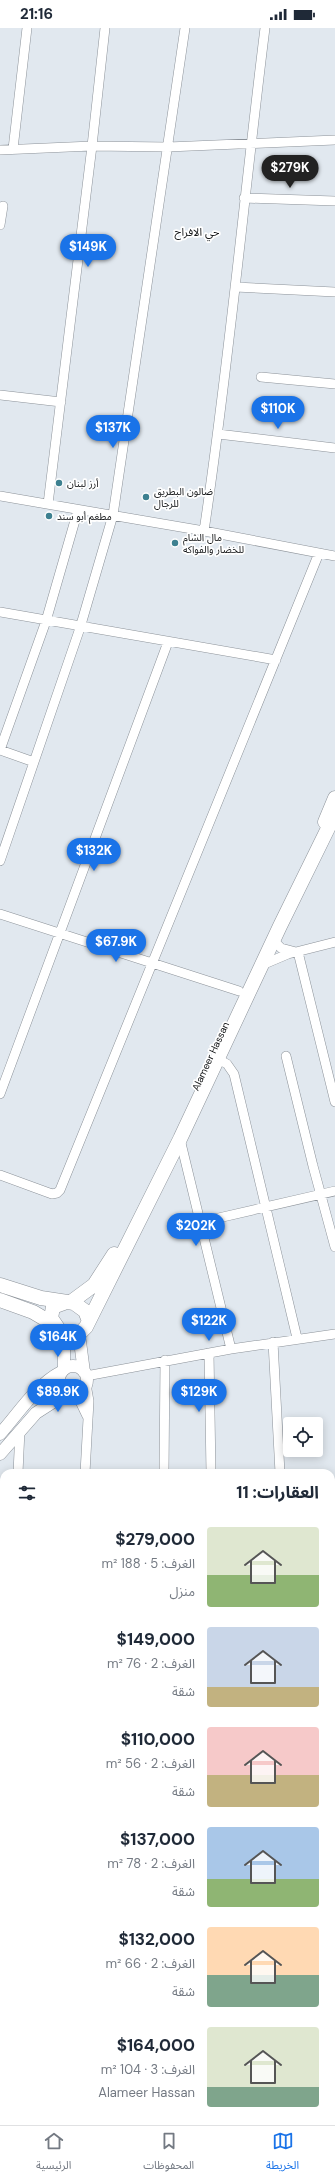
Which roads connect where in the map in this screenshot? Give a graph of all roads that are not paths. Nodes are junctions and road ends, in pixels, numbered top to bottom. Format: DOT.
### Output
graph roads {
  1 [pos="27,28"];
  2 [pos="105,28"];
  3 [pos="184,28"];
  4 [pos="265,28"];
  5 [pos="335,140"];
  6 [pos="251,143"];
  7 [pos="92,146"];
  8 [pos="168,147"];
  9 [pos="0,150"];
  10 [pos="13,150"];
  11 [pos="244,198"];
  12 [pos="335,201"];
  13 [pos="3,206"];
  14 [pos="0,225"];
  15 [pos="235,287"];
  16 [pos="335,292"];
  17 [pos="261,377"];
  18 [pos="335,384"];
  19 [pos="0,395"];
  20 [pos="61,402"];
  21 [pos="218,434"];
  22 [pos="335,448"];
  23 [pos="0,496"];
  24 [pos="48,504"];
  25 [pos="78,510"];
  26 [pos="113,516"];
  27 [pos="204,531"];
  28 [pos="319,553"];
  29 [pos="335,556"];
  30 [pos="0,612"];
  31 [pos="46,621"];
  32 [pos="80,628"];
  33 [pos="168,642"];
  34 [pos="276,660"];
  35 [pos="0,750"];
  36 [pos="34,762"];
  37 [pos="335,798"];
  38 [pos="335,814"];
  39 [pos="0,862"];
  40 [pos="0,914"];
  41 [pos="60,934"];
  42 [pos="273,940"];
  43 [pos="335,942"];
  44 [pos="298,952"];
  45 [pos="153,964"];
  46 [pos="261,965"];
  47 [pos="239,991"];
  48 [pos="286,1056"];
  49 [pos="214,1057"];
  50 [pos="0,1094"];
  51 [pos="335,1102"];
  52 [pos="180,1139"];
  53 [pos="0,1175"];
  54 [pos="335,1190"];
  55 [pos="321,1194"];
  56 [pos="267,1207"];
  57 [pos="201,1222"];
  58 [pos="335,1247"];
  59 [pos="0,1285"];
  60 [pos="0,1300"];
  61 [pos="67,1302"];
  62 [pos="89,1321"];
  63 [pos="58,1329"];
  64 [pos="79,1334"];
  65 [pos="335,1334"];
  66 [pos="297,1338"];
  67 [pos="273,1342"];
  68 [pos="231,1349"];
  69 [pos="209,1353"];
  70 [pos="165,1360"];
  71 [pos="62,1370"];
  72 [pos="85,1377"];
  73 [pos="72,1393"];
  74 [pos="87,1417"];
  75 [pos="20,1430"];
  76 [pos="0,1434"];
  77 [pos="0,1454"];
  78 [pos="18,1469"];
  79 [pos="85,1469"];
  80 [pos="164,1469"];
  81 [pos="211,1469"];
  82 [pos="280,1469"];
  1 -- 10 [label="street"];
  2 -- 7 [label="street"];
  3 -- 8 [label="street"];
  4 -- 6 [label="street"];
  5 -- 6 [label="street"];
  6 -- 8 [label="street"];
  6 -- 11 [label="street"];
  7 -- 8 [label="street"];
  7 -- 10 [label="street"];
  7 -- 20 [label="street"];
  8 -- 26 [label="street"];
  9 -- 10 [label="street"];
  11 -- 12 [label="street"];
  11 -- 15 [label="street"];
  13 -- 14 [label="street"];
  15 -- 16 [label="street"];
  15 -- 21 [label="street"];
  17 -- 18 [label="street"];
  19 -- 20 [label="street"];
  20 -- 24 [label="street"];
  21 -- 22 [label="street"];
  21 -- 27 [label="street"];
  23 -- 24 [label="street"];
  24 -- 25 [label="street"];
  25 -- 26 [label="street"];
  25 -- 31 [label="street"];
  26 -- 27 [label="street"];
  26 -- 32 [label="street"];
  27 -- 28 [label="street"];
  28 -- 29 [label="street"];
  28 -- 34 [label="street"];
  30 -- 31 [label="street"];
  31 -- 32 [label="street"];
  31 -- 35 [label="street"];
  32 -- 33 [label="street"];
  32 -- 36 [label="street"];
  33 -- 34 [label="street"];
  33 -- 41 [label="street"];
  34 -- 45 [label="street"];
  35 -- 36 [label="street"];
  36 -- 39 [label="street"];
  37 -- 47 [label="main road, Alameer Hassan"];
  38 -- 42 [label="main road, Alameer Hassan"];
  40 -- 41 [label="street"];
  41 -- 45 [label="street"];
  41 -- 50 [label="street"];
  42 -- 44 [label="street"];
  42 -- 46 [label="main road, Alameer Hassan"];
  43 -- 44 [label="street"];
  44 -- 46 [label="street"];
  44 -- 51 [label="street"];
  45 -- 47 [label="street"];
  45 -- 53 [label="street"];
  46 -- 49 [label="main road, Alameer Hassan"];
  47 -- 49 [label="main road, Alameer Hassan"];
  48 -- 55 [label="street"];
  49 -- 52 [label="main road, Alameer Hassan"];
  49 -- 56 [label="street"];
  49 -- 61 [label="main road, Alameer Hassan"];
  52 -- 57 [label="street"];
  52 -- 62 [label="main road, Alameer Hassan"];
  54 -- 55 [label="street"];
  55 -- 56 [label="street"];
  55 -- 58 [label="street"];
  56 -- 57 [label="street"];
  56 -- 66 [label="street"];
  57 -- 68 [label="street"];
  59 -- 61 [label="main road"];
  60 -- 63 [label="main road"];
  61 -- 62 [label="main road"];
  61 -- 63 [label="main road, Alameer Hassan"];
  62 -- 64 [label="main road"];
  63 -- 64 [label="main road"];
  63 -- 71 [label="main road"];
  64 -- 72 [label="main road"];
  65 -- 66 [label="street"];
  66 -- 67 [label="street"];
  67 -- 68 [label="street"];
  67 -- 82 [label="street"];
  68 -- 69 [label="street"];
  69 -- 70 [label="street"];
  69 -- 81 [label="street"];
  70 -- 72 [label="street"];
  70 -- 80 [label="street"];
  71 -- 72 [label="main road"];
  71 -- 73 [label="main road"];
  71 -- 76 [label="main road"];
  72 -- 73 [label="main road"];
  72 -- 74 [label="street"];
  73 -- 74 [label="street"];
  73 -- 75 [label="main road"];
  74 -- 79 [label="street"];
  75 -- 77 [label="main road"];
  75 -- 78 [label="street"];
}
